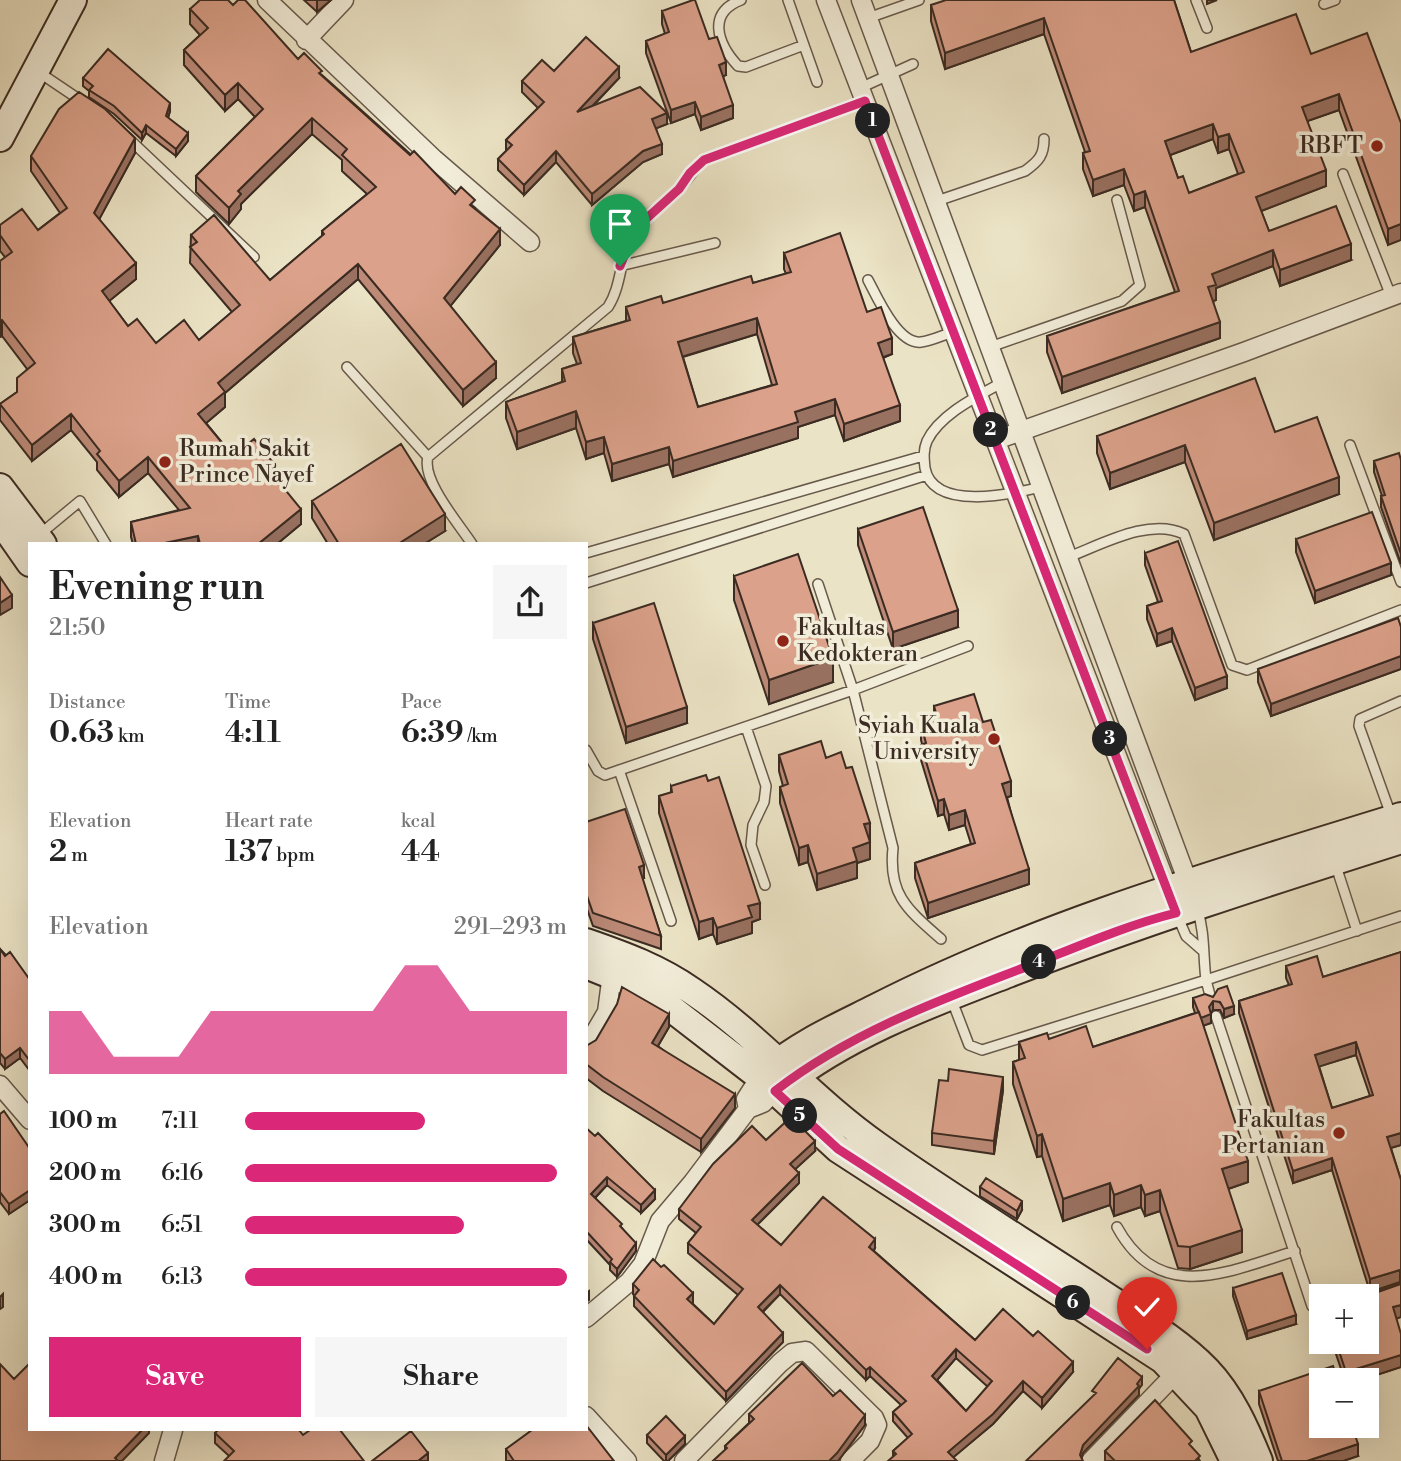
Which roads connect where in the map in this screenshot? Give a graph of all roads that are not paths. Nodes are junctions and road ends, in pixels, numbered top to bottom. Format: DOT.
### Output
graph roads {
  1 [pos="53,0"];
  2 [pos="73,0"];
  3 [pos="267,0"];
  4 [pos="344,0"];
  5 [pos="741,0"];
  6 [pos="788,0"];
  7 [pos="826,0"];
  8 [pos="862,0"];
  9 [pos="919,0"];
  10 [pos="1196,0"];
  11 [pos="1335,0"];
  12 [pos="1324,4"];
  13 [pos="868,18"];
  14 [pos="1207,28"];
  15 [pos="306,40"];
  16 [pos="804,45"];
  17 [pos="913,64"];
  18 [pos="35,71"];
  19 [pos="891,75"];
  20 [pos="817,82"];
  21 [pos="863,94"];
  22 [pos="0,99"];
  23 [pos="89,106"];
  24 [pos="119,129"];
  25 [pos="0,138"];
  26 [pos="1044,139"];
  27 [pos="1343,174"];
  28 [pos="1117,200"];
  29 [pos="934,202"];
  30 [pos="530,242"];
  31 [pos="715,243"];
  32 [pos="254,257"];
  33 [pos="620,266"];
  34 [pos="868,280"];
  35 [pos="1396,294"];
  36 [pos="953,332"];
  37 [pos="990,347"];
  38 [pos="347,367"];
  39 [pos="1003,382"];
  40 [pos="977,396"];
  41 [pos="1022,431"];
  42 [pos="996,440"];
  43 [pos="1350,445"];
  44 [pos="923,456"];
  45 [pos="428,457"];
  46 [pos="927,475"];
  47 [pos="0,487"];
  48 [pos="1041,487"];
  49 [pos="1017,493"];
  50 [pos="0,520"];
  51 [pos="30,542"];
  52 [pos="39,542"];
  53 [pos="105,542"];
  54 [pos="471,542"];
  55 [pos="28,544"];
  56 [pos="588,552"];
  57 [pos="1066,558"];
  58 [pos="588,582"];
  59 [pos="1401,582"];
  60 [pos="818,584"];
  61 [pos="1401,610"];
  62 [pos="968,646"];
  63 [pos="853,690"];
  64 [pos="1401,701"];
  65 [pos="746,727"];
  66 [pos="588,754"];
  67 [pos="619,770"];
  68 [pos="1398,828"];
  69 [pos="1334,862"];
  70 [pos="765,885"];
  71 [pos="1183,898"];
  72 [pos="1401,916"];
  73 [pos="671,921"];
  74 [pos="1357,931"];
  75 [pos="941,939"];
  76 [pos="588,943"];
  77 [pos="1202,950"];
  78 [pos="588,966"];
  79 [pos="612,974"];
  80 [pos="1206,980"];
  81 [pos="951,996"];
  82 [pos="1211,999"];
  83 [pos="1216,1016"];
  84 [pos="588,1045"];
  85 [pos="776,1077"];
  86 [pos="0,1085"];
  87 [pos="6,1103"];
  88 [pos="28,1119"];
  89 [pos="1117,1227"];
  90 [pos="1295,1251"];
  91 [pos="1401,1289"];
  92 [pos="1309,1296"];
  93 [pos="1379,1296"];
  94 [pos="588,1316"];
  95 [pos="1177,1372"];
  96 [pos="588,1418"];
  97 [pos="173,1431"];
  98 [pos="164,1461"];
  99 [pos="627,1461"];
  100 [pos="684,1461"];
  101 [pos="850,1461"];
  102 [pos="1091,1461"];
  103 [pos="1234,1461"];
  104 [pos="1259,1461"];
  1 -- 22 [label="street"];
  2 -- 18 [label="street"];
  3 -- 15 [label="street"];
  4 -- 15 [label="street"];
  5 -- 16 [label="lane"];
  6 -- 16 [label="lane"];
  7 -- 21 [label="street"];
  8 -- 13 [label="street"];
  9 -- 13 [label="lane"];
  10 -- 14 [label="lane"];
  11 -- 12 [label="lane"];
  13 -- 19 [label="street"];
  15 -- 30 [label="street"];
  16 -- 20 [label="lane"];
  17 -- 19 [label="lane"];
  18 -- 23 [label="lane"];
  18 -- 25 [label="street"];
  19 -- 21 [label="lane"];
  19 -- 29 [label="street"];
  21 -- 33 [label="lane"];
  21 -- 36 [label="street"];
  24 -- 32 [label="lane"];
  26 -- 29 [label="lane"];
  27 -- 35 [label="lane"];
  28 -- 37 [label="lane"];
  29 -- 37 [label="street"];
  31 -- 33 [label="lane"];
  33 -- 45 [label="lane"];
  34 -- 36 [label="lane"];
  35 -- 41 [label="street"];
  36 -- 40 [label="street"];
  37 -- 39 [label="street"];
  38 -- 45 [label="lane"];
  39 -- 40 [label="lane"];
  39 -- 41 [label="street"];
  40 -- 42 [label="street"];
  40 -- 44 [label="lane"];
  41 -- 42 [label="street"];
  41 -- 48 [label="street"];
  42 -- 49 [label="street"];
  43 -- 59 [label="lane"];
  44 -- 46 [label="lane"];
  44 -- 56 [label="lane"];
  45 -- 54 [label="lane"];
  46 -- 49 [label="lane"];
  46 -- 58 [label="lane"];
  47 -- 51 [label="street"];
  48 -- 49 [label="lane"];
  48 -- 57 [label="street"];
  49 -- 71 [label="street"];
  50 -- 55 [label="street"];
  52 -- 53 [label="lane"];
  57 -- 61 [label="lane"];
  57 -- 71 [label="street"];
  60 -- 63 [label="lane"];
  62 -- 63 [label="lane"];
  63 -- 65 [label="lane"];
  63 -- 75 [label="lane"];
  64 -- 68 [label="lane"];
  65 -- 67 [label="lane"];
  65 -- 70 [label="lane"];
  66 -- 67 [label="lane"];
  67 -- 73 [label="lane"];
  68 -- 69 [label="street"];
  68 -- 71 [label="street"];
  69 -- 71 [label="street"];
  69 -- 74 [label="lane"];
  71 -- 77 [label="lane"];
  71 -- 77 [label="lane"];
  71 -- 81 [label="street"];
  71 -- 85 [label="street"];
  72 -- 74 [label="lane"];
  74 -- 80 [label="lane"];
  76 -- 85 [label="street"];
  77 -- 80 [label="lane"];
  78 -- 79 [label="street"];
  79 -- 84 [label="street"];
  79 -- 85 [label="street"];
  80 -- 81 [label="lane"];
  80 -- 82 [label="lane"];
  81 -- 85 [label="street"];
  83 -- 90 [label="lane"];
  85 -- 94 [label="street"];
  85 -- 95 [label="street"];
  85 -- 104 [label="street"];
  86 -- 87 [label="street"];
  87 -- 88 [label="street"];
  89 -- 90 [label="lane"];
  90 -- 92 [label="lane"];
  91 -- 93 [label="lane"];
  95 -- 102 [label="street"];
  95 -- 103 [label="street"];
  96 -- 99 [label="street"];
  97 -- 98 [label="street"];
  100 -- 101 [label="street"];
}
